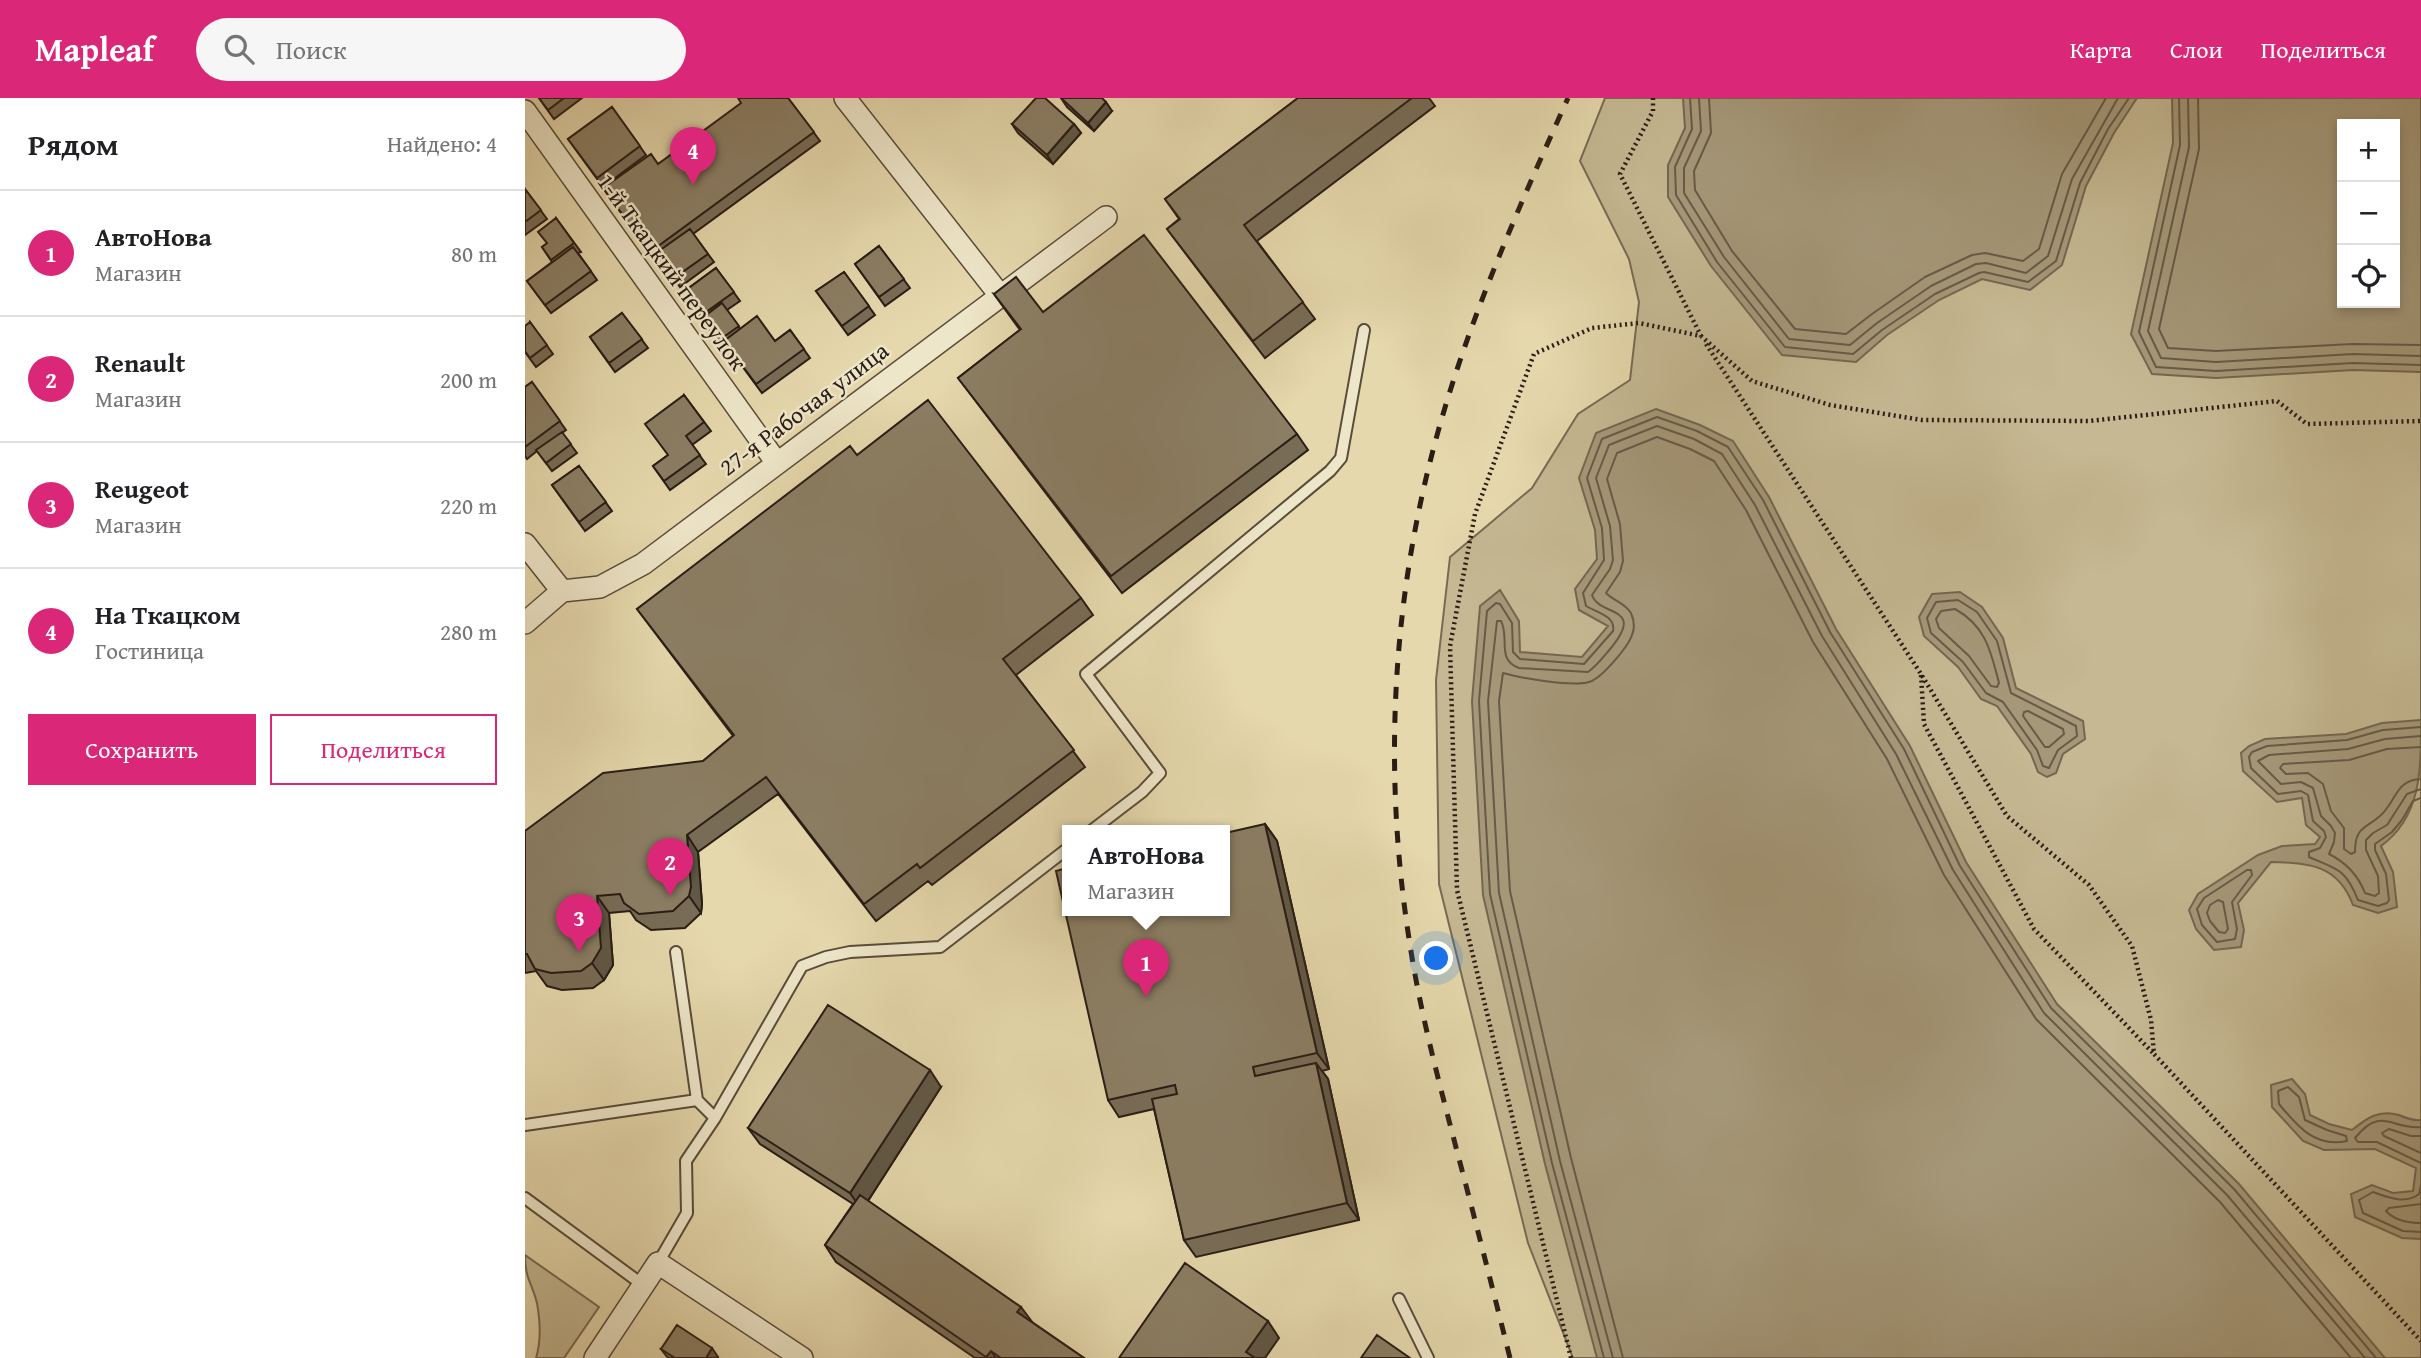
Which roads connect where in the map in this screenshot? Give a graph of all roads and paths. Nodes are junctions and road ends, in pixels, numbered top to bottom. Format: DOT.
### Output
graph roads {
  1 [pos="845,98"];
  2 [pos="1653,98"];
  3 [pos="525,111"];
  4 [pos="1105,217"];
  5 [pos="999,294"];
  6 [pos="1364,330"];
  7 [pos="1701,336"];
  8 [pos="2421,421"];
  9 [pos="777,463"];
  10 [pos="525,544"];
  11 [pos="562,591"];
  12 [pos="525,623"];
  13 [pos="1921,674"];
  14 [pos="1099,825"];
  15 [pos="1062,853"];
  16 [pos="676,952"];
  17 [pos="2154,1054"];
  18 [pos="697,1100"];
  19 [pos="715,1118"];
  20 [pos="525,1125"];
  21 [pos="525,1199"];
  22 [pos="658,1263"];
  23 [pos="643,1285"];
  24 [pos="1399,1299"];
  25 [pos="2421,1340"];
  26 [pos="595,1358"];
  27 [pos="802,1358"];
  28 [pos="1428,1358"];
  29 [pos="1571,1358"];
  1 -- 5 [label="street"];
  2 -- 7 [label="path"];
  3 -- 9 [label="street, 1-й Ткацкий переулок"];
  4 -- 5 [label="street, 27-я Рабочая улица"];
  5 -- 9 [label="street, 27-я Рабочая улица"];
  6 -- 14 [label="lane"];
  7 -- 8 [label="path"];
  7 -- 13 [label="path"];
  7 -- 29 [label="path"];
  9 -- 11 [label="street, 27-я Рабочая улица"];
  10 -- 11 [label="street"];
  11 -- 12 [label="street"];
  13 -- 17 [label="path"];
  13 -- 17 [label="path"];
  15 -- 19 [label="lane"];
  16 -- 18 [label="lane"];
  17 -- 25 [label="path"];
  18 -- 19 [label="lane"];
  18 -- 20 [label="lane"];
  19 -- 22 [label="lane"];
  21 -- 23 [label="lane"];
  22 -- 23 [label="street"];
  22 -- 27 [label="street"];
  23 -- 26 [label="street"];
  24 -- 28 [label="lane"];
}
